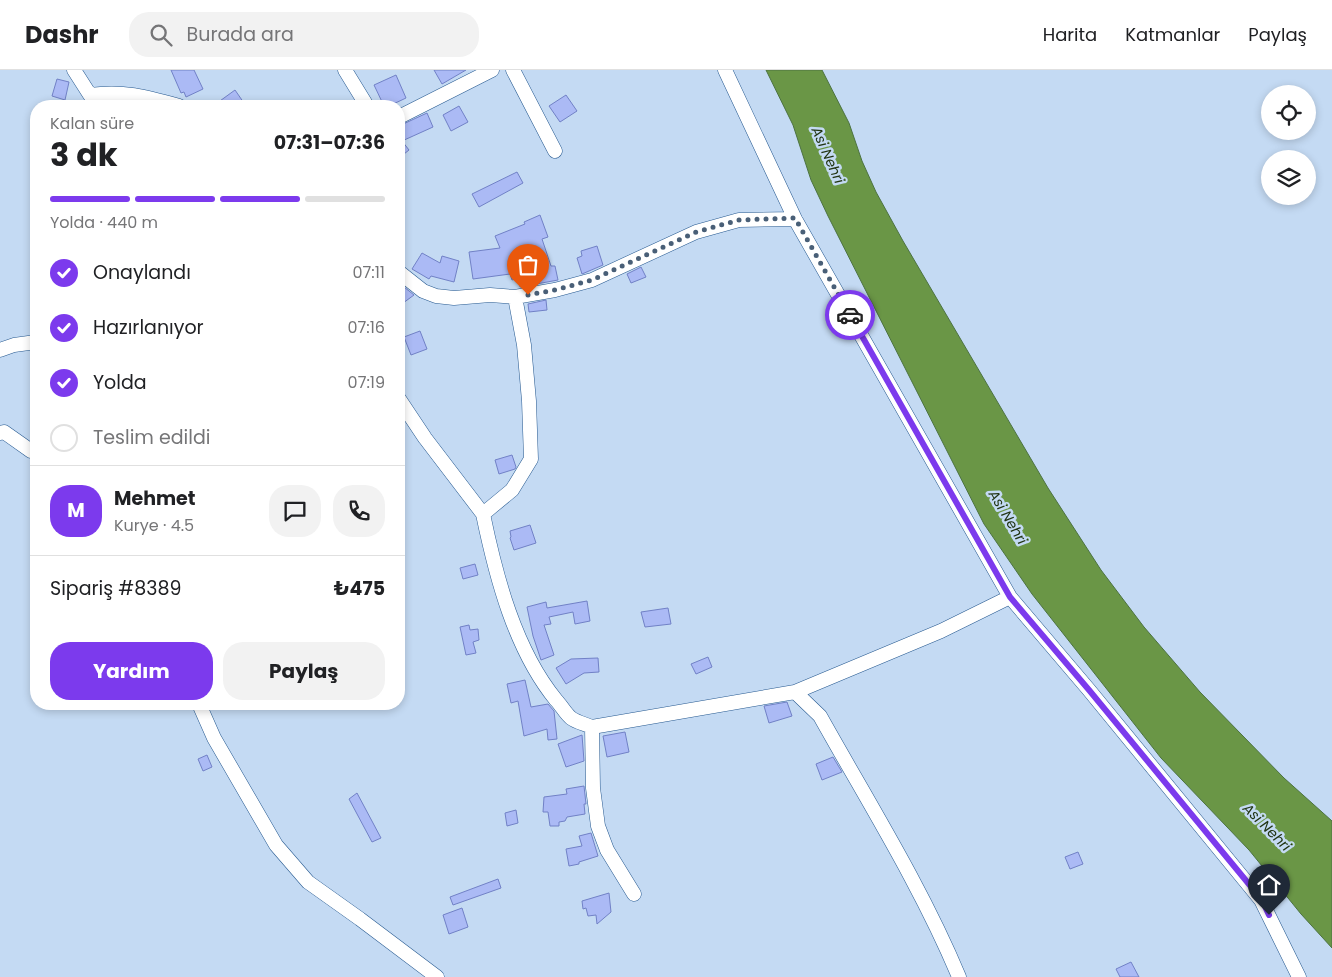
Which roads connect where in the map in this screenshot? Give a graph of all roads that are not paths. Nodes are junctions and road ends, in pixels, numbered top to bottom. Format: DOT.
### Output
graph roads {
  1 [pos="74,70"];
  2 [pos="345,70"];
  3 [pos="492,70"];
  4 [pos="513,70"];
  5 [pos="725,70"];
  6 [pos="91,100"];
  7 [pos="157,100"];
  8 [pos="363,100"];
  9 [pos="405,114"];
  10 [pos="555,151"];
  11 [pos="795,218"];
  12 [pos="405,277"];
  13 [pos="515,297"];
  14 [pos="30,343"];
  15 [pos="0,350"];
  16 [pos="405,407"];
  17 [pos="0,433"];
  18 [pos="30,450"];
  19 [pos="483,514"];
  20 [pos="1010,597"];
  21 [pos="795,692"];
  22 [pos="202,710"];
  23 [pos="592,727"];
  24 [pos="634,894"];
  25 [pos="437,977"];
  26 [pos="959,977"];
  27 [pos="1299,977"];
  1 -- 6 [label="street"];
  2 -- 8 [label="street"];
  3 -- 9 [label="street"];
  4 -- 10 [label="street"];
  5 -- 11 [label="street"];
  6 -- 7 [label="street"];
  11 -- 13 [label="street"];
  11 -- 20 [label="street"];
  12 -- 13 [label="street"];
  13 -- 19 [label="street"];
  14 -- 15 [label="street"];
  16 -- 19 [label="street"];
  17 -- 18 [label="street"];
  19 -- 23 [label="street"];
  20 -- 21 [label="street"];
  20 -- 27 [label="street"];
  21 -- 23 [label="street"];
  21 -- 26 [label="street"];
  22 -- 25 [label="street"];
  23 -- 24 [label="street"];
}
